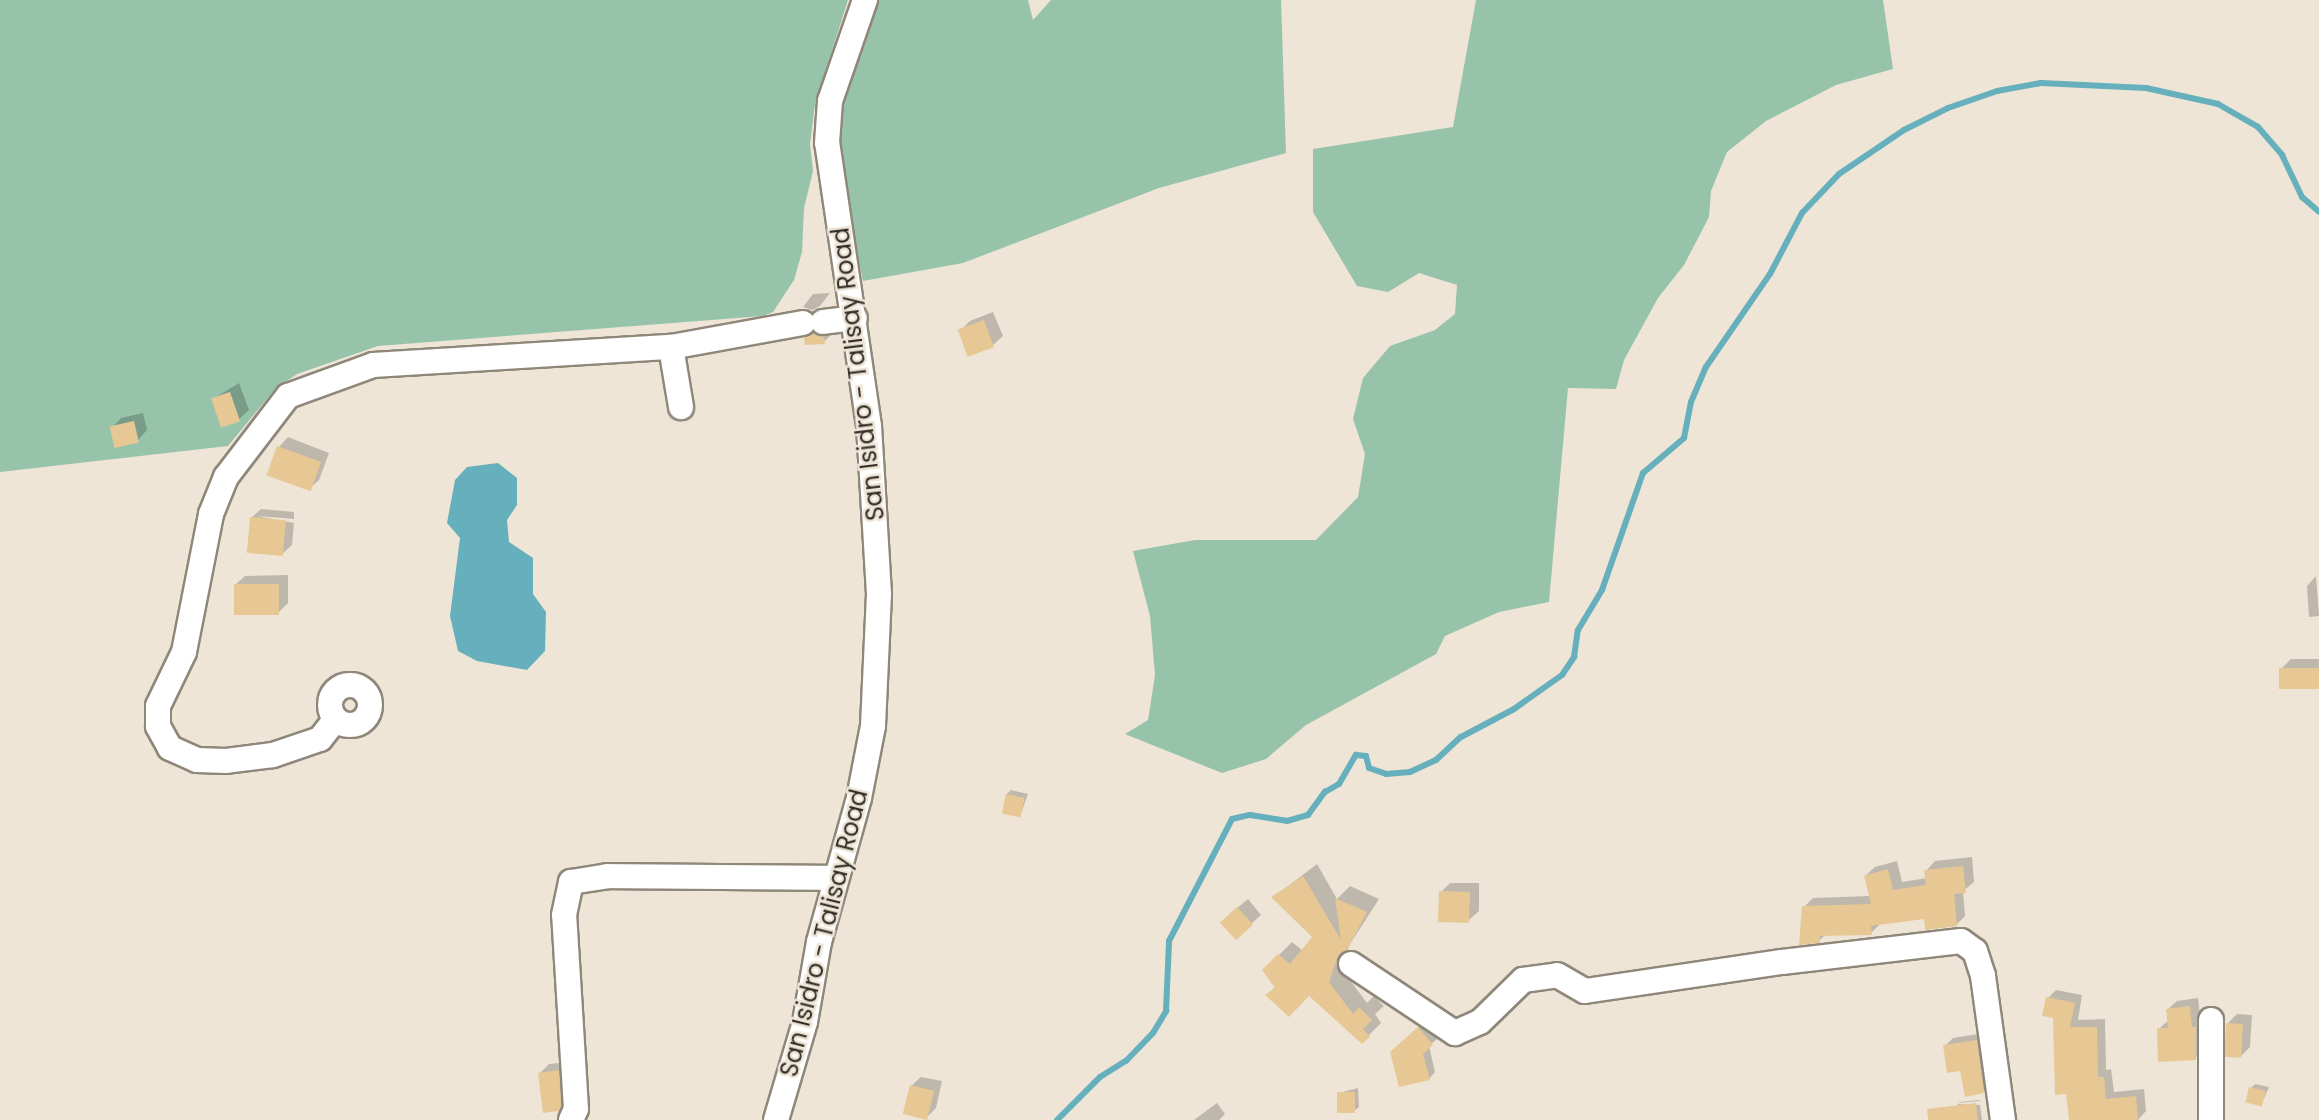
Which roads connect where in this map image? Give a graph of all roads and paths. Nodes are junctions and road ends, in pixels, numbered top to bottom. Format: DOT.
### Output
graph roads {
  1 [pos="865,0"];
  2 [pos="855,318"];
  3 [pos="671,347"];
  4 [pos="681,407"];
  5 [pos="335,720"];
  6 [pos="836,878"];
  7 [pos="1351,964"];
  8 [pos="2211,1020"];
  9 [pos="571,1120"];
  10 [pos="776,1120"];
  11 [pos="2003,1120"];
  12 [pos="2211,1120"];
  1 -- 2 [label="street, San Isidro - Talisay Road"];
  2 -- 3 [label="street"];
  2 -- 6 [label="street, San Isidro - Talisay Road"];
  3 -- 4 [label="street"];
  3 -- 5 [label="street"];
  6 -- 9 [label="street"];
  6 -- 10 [label="street, San Isidro - Talisay Road"];
  7 -- 11 [label="street"];
  8 -- 12 [label="street"];
}
